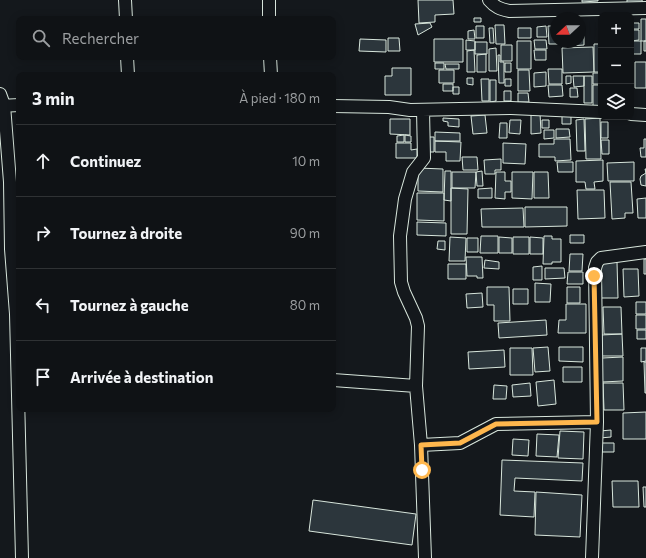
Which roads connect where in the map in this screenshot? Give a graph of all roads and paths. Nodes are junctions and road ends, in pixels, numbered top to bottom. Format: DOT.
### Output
graph roads {
  1 [pos="125,0"];
  2 [pos="269,0"];
  3 [pos="489,0"];
  4 [pos="646,8"];
  5 [pos="126,16"];
  6 [pos="269,16"];
  7 [pos="127,60"];
  8 [pos="270,60"];
  9 [pos="128,72"];
  10 [pos="271,72"];
  11 [pos="1,102"];
  12 [pos="16,104"];
  13 [pos="336,106"];
  14 [pos="423,110"];
  15 [pos="598,112"];
  16 [pos="634,114"];
  17 [pos="646,115"];
  18 [pos="15,249"];
  19 [pos="646,252"];
  20 [pos="16,314"];
  21 [pos="336,380"];
  22 [pos="416,386"];
  23 [pos="19,412"];
  24 [pos="597,422"];
  25 [pos="421,445"];
  26 [pos="22,558"];
  27 [pos="426,558"];
  28 [pos="592,558"];
  1 -- 5 [label="street"];
  2 -- 6 [label="street"];
  3 -- 4 [label="street"];
  7 -- 9 [label="street"];
  8 -- 10 [label="street"];
  11 -- 12 [label="street"];
  11 -- 18 [label="street"];
  13 -- 14 [label="street"];
  14 -- 15 [label="street"];
  14 -- 22 [label="street"];
  16 -- 17 [label="street"];
  18 -- 20 [label="street"];
  19 -- 24 [label="street"];
  21 -- 22 [label="street"];
  22 -- 25 [label="street"];
  23 -- 26 [label="street"];
  24 -- 25 [label="street"];
  24 -- 28 [label="street"];
  25 -- 27 [label="street"];
}
